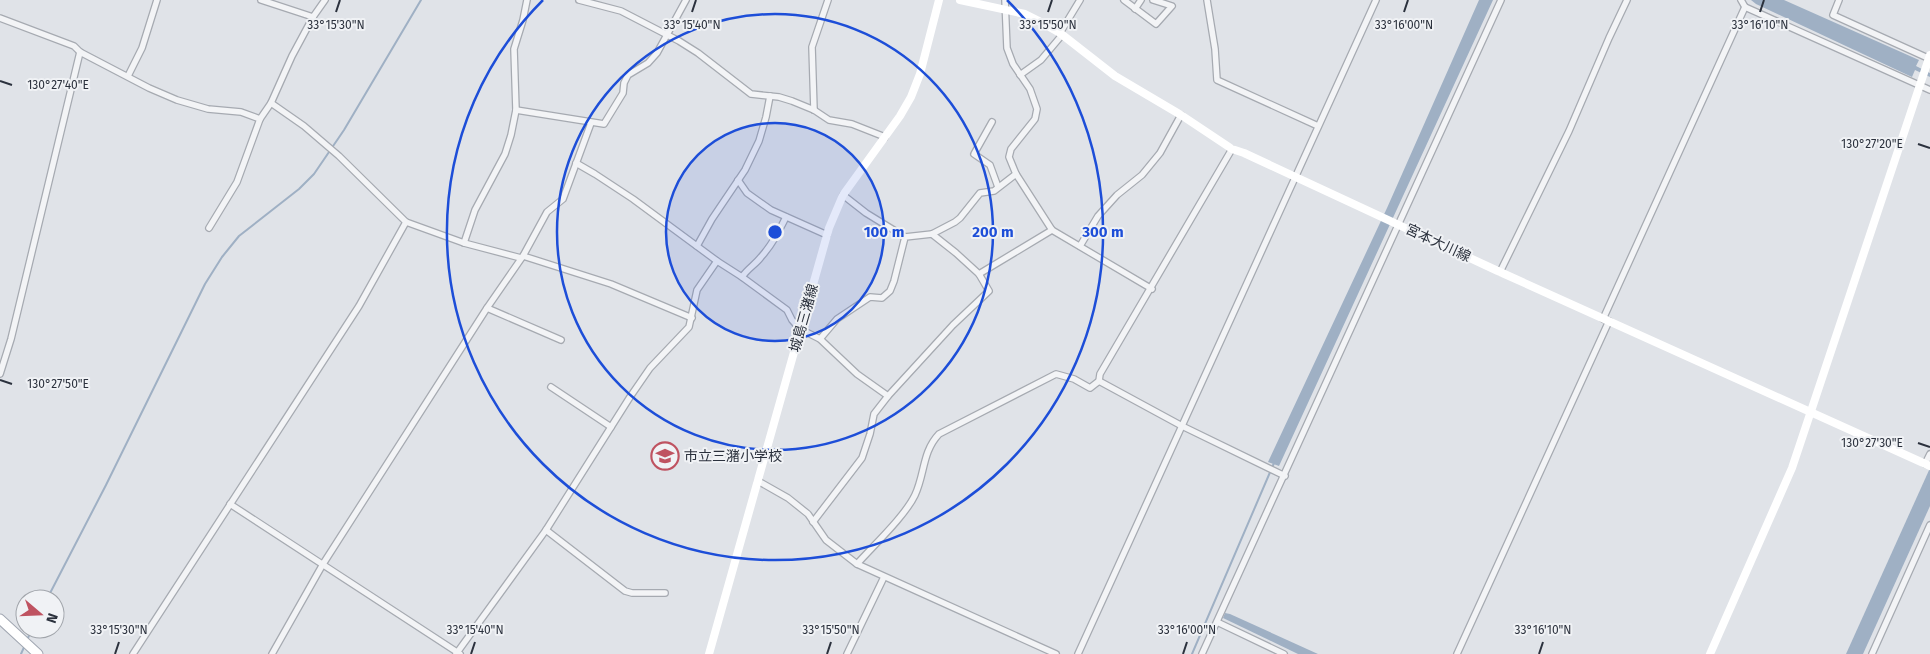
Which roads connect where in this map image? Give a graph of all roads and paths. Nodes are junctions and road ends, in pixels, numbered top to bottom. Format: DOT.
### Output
graph roads {
  1 [pos="157,0"];
  2 [pos="261,0"];
  3 [pos="326,0"];
  4 [pos="526,0"];
  5 [pos="579,0"];
  6 [pos="686,0"];
  7 [pos="828,0"];
  8 [pos="939,0"];
  9 [pos="960,0"];
  10 [pos="1005,0"];
  11 [pos="1080,0"];
  12 [pos="1124,0"];
  13 [pos="1141,0"];
  14 [pos="1153,0"];
  15 [pos="1207,0"];
  16 [pos="1376,0"];
  17 [pos="1501,0"];
  18 [pos="1627,0"];
  19 [pos="1741,0"];
  20 [pos="1839,0"];
  21 [pos="1745,7"];
  22 [pos="1135,8"];
  23 [pos="1005,10"];
  24 [pos="313,17"];
  25 [pos="0,18"];
  26 [pos="1061,34"];
  27 [pos="667,35"];
  28 [pos="80,52"];
  29 [pos="1930,58"];
  30 [pos="1020,75"];
  31 [pos="128,76"];
  32 [pos="1919,85"];
  33 [pos="1930,90"];
  34 [pos="770,96"];
  35 [pos="271,103"];
  36 [pos="516,110"];
  37 [pos="814,110"];
  38 [pos="1182,115"];
  39 [pos="260,119"];
  40 [pos="992,122"];
  41 [pos="592,123"];
  42 [pos="1318,126"];
  43 [pos="885,137"];
  44 [pos="1232,149"];
  45 [pos="576,163"];
  46 [pos="1016,174"];
  47 [pos="1296,178"];
  48 [pos="738,180"];
  49 [pos="998,187"];
  50 [pos="843,195"];
  51 [pos="786,217"];
  52 [pos="406,222"];
  53 [pos="1398,224"];
  54 [pos="208,228"];
  55 [pos="1052,230"];
  56 [pos="932,234"];
  57 [pos="827,235"];
  58 [pos="906,237"];
  59 [pos="464,243"];
  60 [pos="697,246"];
  61 [pos="1080,246"];
  62 [pos="522,257"];
  63 [pos="716,261"];
  64 [pos="1500,272"];
  65 [pos="979,274"];
  66 [pos="742,277"];
  67 [pos="1152,289"];
  68 [pos="487,308"];
  69 [pos="692,318"];
  70 [pos="1606,320"];
  71 [pos="800,329"];
  72 [pos="820,339"];
  73 [pos="561,340"];
  74 [pos="0,374"];
  75 [pos="1099,381"];
  76 [pos="551,386"];
  77 [pos="888,396"];
  78 [pos="1810,413"];
  79 [pos="1182,426"];
  80 [pos="610,427"];
  81 [pos="1930,454"];
  82 [pos="1928,465"];
  83 [pos="1285,476"];
  84 [pos="758,481"];
  85 [pos="230,504"];
  86 [pos="813,522"];
  87 [pos="1930,525"];
  88 [pos="546,530"];
  89 [pos="323,564"];
  90 [pos="857,564"];
  91 [pos="884,576"];
  92 [pos="665,593"];
  93 [pos="0,619"];
  94 [pos="1219,620"];
  95 [pos="134,653"];
  96 [pos="458,653"];
  97 [pos="38,654"];
  98 [pos="272,654"];
  99 [pos="709,654"];
  100 [pos="847,654"];
  101 [pos="1056,654"];
  102 [pos="1078,654"];
  103 [pos="1202,654"];
  104 [pos="1284,654"];
  105 [pos="1457,654"];
  106 [pos="1710,654"];
  107 [pos="1872,654"];
  1 -- 31 [label="street"];
  2 -- 24 [label="street"];
  3 -- 24 [label="street"];
  4 -- 36 [label="street"];
  5 -- 27 [label="street"];
  6 -- 27 [label="street"];
  7 -- 37 [label="street"];
  8 -- 43 [label="main road, 城島三潴線"];
  9 -- 23 [label="main road, 宮本大川線"];
  10 -- 23 [label="street"];
  11 -- 26 [label="street"];
  12 -- 22 [label="street"];
  13 -- 22 [label="street"];
  14 -- 22 [label="street"];
  15 -- 42 [label="street"];
  16 -- 42 [label="street"];
  17 -- 53 [label="street"];
  18 -- 64 [label="street"];
  19 -- 21 [label="street"];
  20 -- 29 [label="street"];
  21 -- 32 [label="street"];
  21 -- 70 [label="street"];
  23 -- 26 [label="main road, 宮本大川線"];
  23 -- 30 [label="street"];
  24 -- 35 [label="street"];
  25 -- 28 [label="street"];
  26 -- 30 [label="street"];
  26 -- 38 [label="main road, 宮本大川線"];
  27 -- 34 [label="street"];
  27 -- 41 [label="street"];
  28 -- 31 [label="street"];
  28 -- 74 [label="street"];
  29 -- 32 [label="main road"];
  30 -- 46 [label="street"];
  31 -- 39 [label="street"];
  32 -- 33 [label="street"];
  32 -- 78 [label="main road"];
  34 -- 37 [label="street"];
  34 -- 48 [label="street"];
  35 -- 39 [label="street"];
  35 -- 52 [label="street"];
  36 -- 41 [label="street"];
  36 -- 59 [label="street"];
  37 -- 43 [label="street"];
  38 -- 44 [label="main road, 宮本大川線"];
  38 -- 61 [label="street"];
  39 -- 54 [label="street"];
  40 -- 49 [label="street"];
  41 -- 45 [label="street"];
  42 -- 47 [label="street"];
  43 -- 50 [label="main road, 城島三潴線"];
  44 -- 47 [label="main road, 宮本大川線"];
  44 -- 67 [label="street"];
  45 -- 60 [label="street"];
  45 -- 62 [label="street"];
  46 -- 49 [label="street"];
  46 -- 55 [label="street"];
  47 -- 53 [label="main road, 宮本大川線"];
  47 -- 79 [label="street"];
  48 -- 51 [label="street"];
  48 -- 60 [label="street"];
  49 -- 56 [label="street"];
  50 -- 57 [label="main road, 城島三潴線"];
  50 -- 58 [label="street"];
  51 -- 57 [label="street"];
  51 -- 66 [label="street"];
  52 -- 59 [label="street"];
  52 -- 85 [label="street"];
  53 -- 64 [label="main road, 宮本大川線"];
  53 -- 83 [label="street"];
  55 -- 61 [label="street"];
  55 -- 65 [label="street"];
  56 -- 58 [label="street"];
  56 -- 65 [label="street"];
  57 -- 71 [label="main road, 城島三潴線"];
  58 -- 72 [label="street"];
  59 -- 62 [label="street"];
  60 -- 63 [label="street"];
  61 -- 67 [label="street"];
  62 -- 68 [label="street"];
  62 -- 69 [label="street"];
  63 -- 66 [label="street"];
  63 -- 69 [label="street"];
  64 -- 70 [label="main road, 宮本大川線"];
  65 -- 77 [label="street"];
  66 -- 71 [label="street"];
  67 -- 75 [label="street"];
  68 -- 73 [label="street"];
  68 -- 89 [label="street"];
  69 -- 80 [label="street"];
  70 -- 78 [label="main road, 宮本大川線"];
  70 -- 105 [label="street"];
  71 -- 72 [label="street"];
  71 -- 84 [label="main road, 城島三潴線"];
  72 -- 77 [label="street"];
  75 -- 79 [label="street"];
  75 -- 90 [label="street"];
  76 -- 80 [label="street"];
  77 -- 86 [label="street"];
  78 -- 82 [label="main road, 宮本大川線"];
  78 -- 106 [label="main road"];
  79 -- 83 [label="street"];
  79 -- 102 [label="street"];
  80 -- 88 [label="street"];
  81 -- 82 [label="street"];
  83 -- 94 [label="street"];
  84 -- 86 [label="street"];
  84 -- 99 [label="main road, 城島三潴線"];
  85 -- 89 [label="street"];
  85 -- 95 [label="street"];
  86 -- 90 [label="street"];
  87 -- 107 [label="street"];
  88 -- 92 [label="street"];
  88 -- 96 [label="street"];
  89 -- 96 [label="street"];
  89 -- 98 [label="street"];
  90 -- 91 [label="street"];
  91 -- 100 [label="street"];
  91 -- 101 [label="street"];
  93 -- 97 [label="main road"];
  94 -- 103 [label="street"];
  94 -- 104 [label="street"];
}
